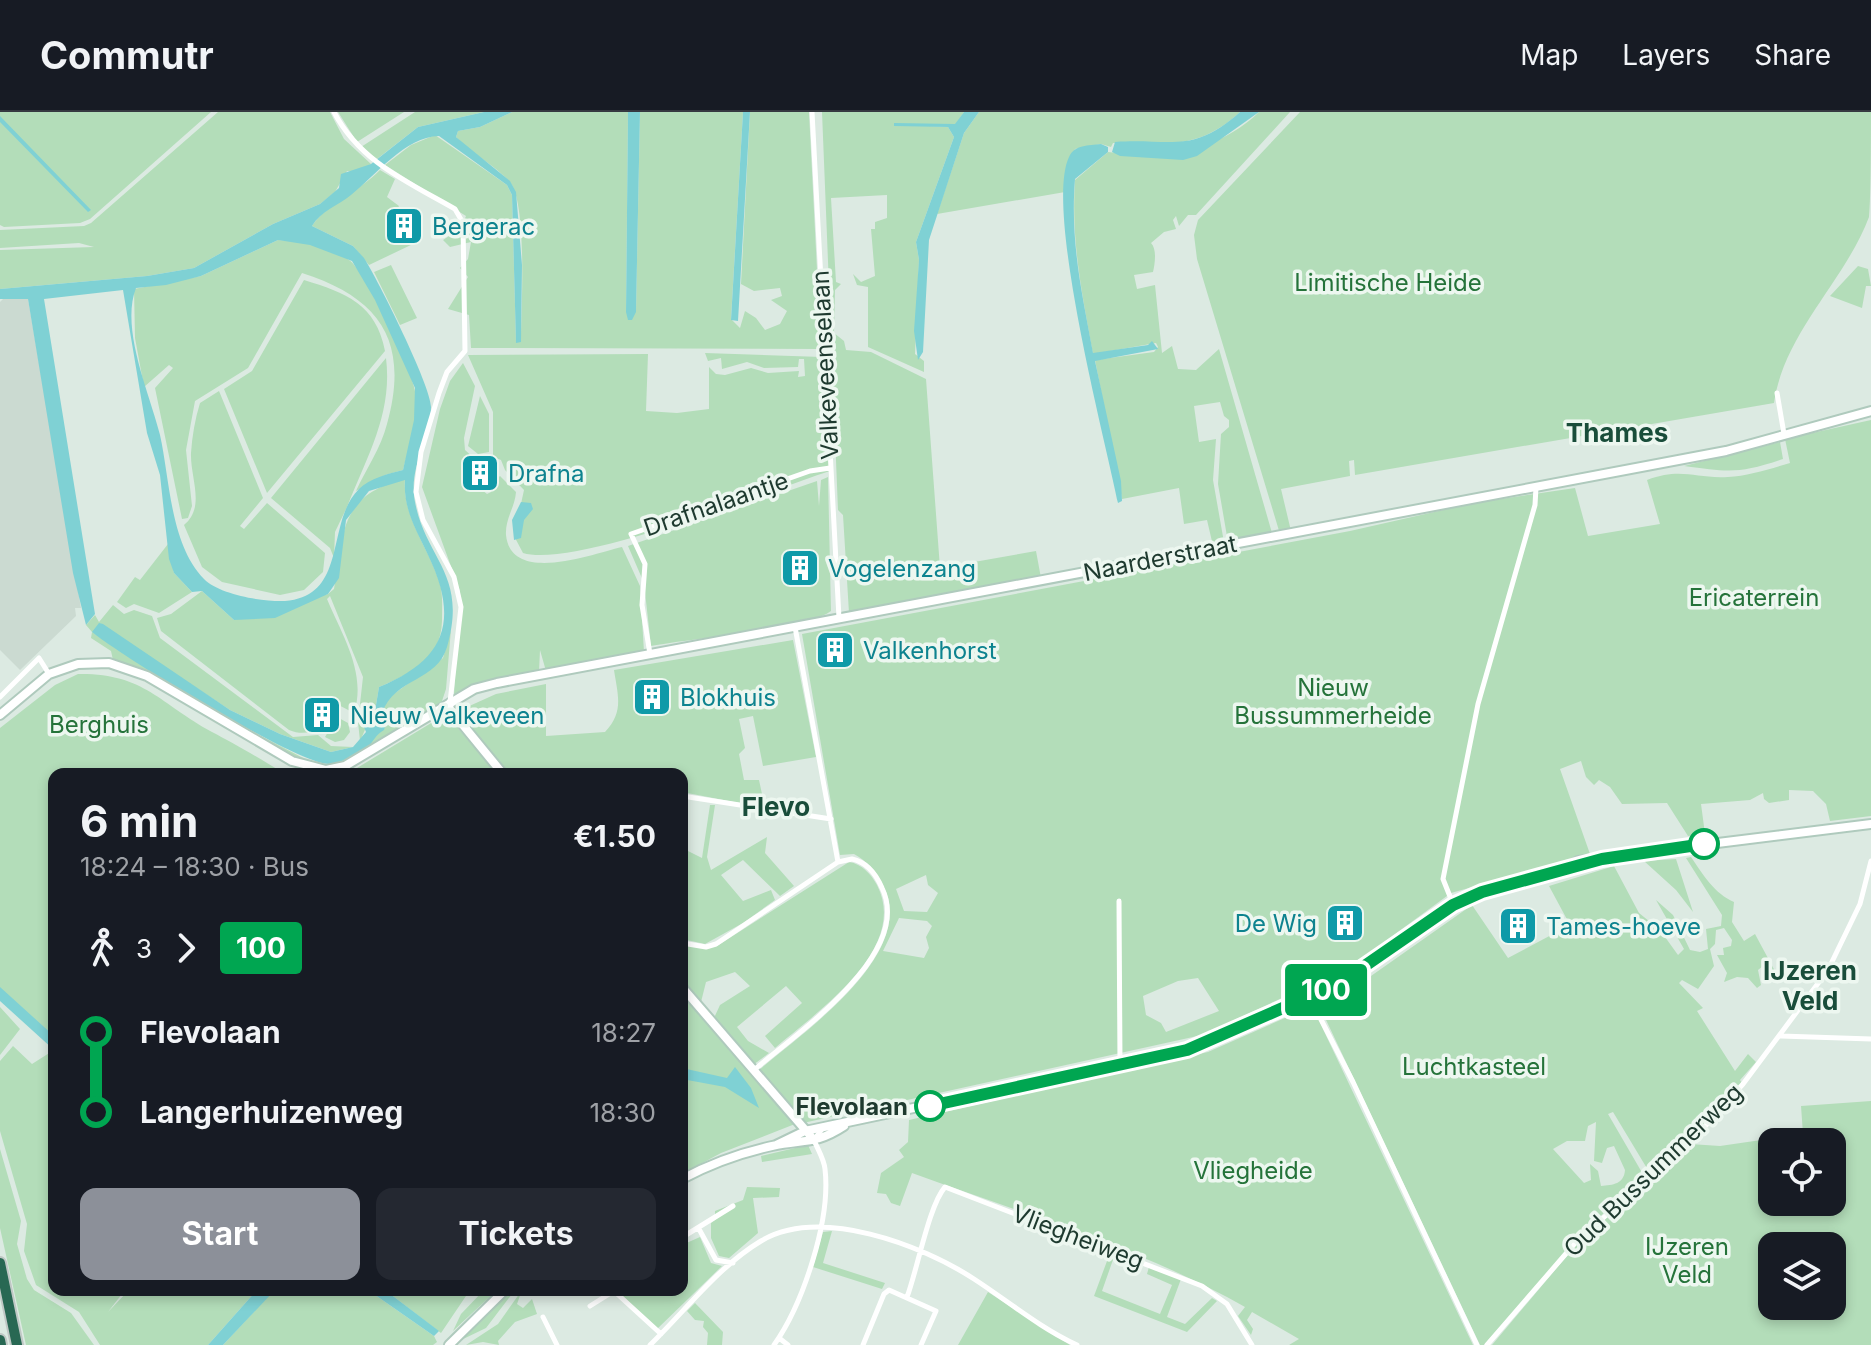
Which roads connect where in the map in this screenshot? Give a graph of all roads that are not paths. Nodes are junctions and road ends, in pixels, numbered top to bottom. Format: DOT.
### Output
graph roads {
  1 [pos="334,112"];
  2 [pos="812,112"];
  3 [pos="1777,393"];
  4 [pos="1871,411"];
  5 [pos="1784,435"];
  6 [pos="830,468"];
  7 [pos="1536,487"];
  8 [pos="839,618"];
  9 [pos="795,627"];
  10 [pos="650,655"];
  11 [pos="49,674"];
  12 [pos="0,697"];
  13 [pos="450,703"];
  14 [pos="0,715"];
  15 [pos="318,768"];
  16 [pos="336,768"];
  17 [pos="498,768"];
  18 [pos="688,797"];
  19 [pos="831,819"];
  20 [pos="1871,824"];
  21 [pos="1871,861"];
  22 [pos="838,862"];
  23 [pos="1119,901"];
  24 [pos="1453,905"];
  25 [pos="688,944"];
  26 [pos="688,994"];
  27 [pos="1310,998"];
  28 [pos="1781,1036"];
  29 [pos="1871,1039"];
  30 [pos="1120,1065"];
  31 [pos="753,1071"];
  32 [pos="849,1124"];
  33 [pos="822,1129"];
  34 [pos="805,1131"];
  35 [pos="814,1140"];
  36 [pos="799,1141"];
  37 [pos="776,1145"];
  38 [pos="688,1176"];
  39 [pos="733,1206"];
  40 [pos="821,1226"];
  41 [pos="699,1229"];
  42 [pos="688,1234"];
  43 [pos="921,1253"];
  44 [pos="0,1263"];
  45 [pos="733,1263"];
  46 [pos="499,1296"];
  47 [pos="606,1296"];
  48 [pos="619,1296"];
  49 [pos="907,1297"];
  50 [pos="590,1306"];
  51 [pos="543,1317"];
  52 [pos="661,1334"];
  53 [pos="779,1338"];
  54 [pos="17,1345"];
  55 [pos="449,1345"];
  56 [pos="557,1345"];
  57 [pos="650,1345"];
  58 [pos="774,1345"];
  59 [pos="788,1345"];
  60 [pos="863,1345"];
  61 [pos="921,1345"];
  62 [pos="1077,1345"];
  63 [pos="1252,1345"];
  64 [pos="1477,1345"];
  65 [pos="1487,1345"];
  1 -- 13 [label="street"];
  2 -- 6 [label="street, Valkeveenselaan"];
  3 -- 5 [label="street"];
  4 -- 5 [label="street, Naarderstraat"];
  5 -- 7 [label="street, Naarderstraat"];
  6 -- 8 [label="street, Valkeveenselaan"];
  6 -- 10 [label="street, Drafnalaantje"];
  7 -- 8 [label="street, Naarderstraat"];
  7 -- 24 [label="street"];
  8 -- 9 [label="street, Naarderstraat"];
  9 -- 10 [label="street, Naarderstraat"];
  9 -- 19 [label="street"];
  10 -- 13 [label="street, Naarderstraat"];
  11 -- 12 [label="street"];
  11 -- 14 [label="street"];
  11 -- 15 [label="street, Naarderstraat"];
  13 -- 16 [label="street, Naarderstraat"];
  13 -- 17 [label="street"];
  18 -- 19 [label="street"];
  19 -- 22 [label="street"];
  20 -- 24 [label="street"];
  21 -- 28 [label="street, Oud Bussummerweg"];
  22 -- 25 [label="street"];
  22 -- 31 [label="street"];
  23 -- 30 [label="street"];
  24 -- 27 [label="street"];
  26 -- 31 [label="street"];
  27 -- 30 [label="street"];
  27 -- 64 [label="street"];
  28 -- 29 [label="street"];
  28 -- 65 [label="street, Oud Bussummerweg"];
  30 -- 32 [label="street"];
  31 -- 34 [label="street"];
  32 -- 33 [label="street"];
  32 -- 35 [label="street"];
  33 -- 34 [label="street"];
  33 -- 35 [label="street"];
  34 -- 35 [label="street"];
  34 -- 36 [label="street"];
  34 -- 37 [label="street"];
  35 -- 36 [label="street"];
  35 -- 40 [label="street"];
  36 -- 37 [label="street"];
  37 -- 38 [label="street"];
  39 -- 41 [label="street"];
  40 -- 43 [label="street"];
  40 -- 45 [label="street"];
  40 -- 53 [label="street"];
  41 -- 42 [label="street"];
  41 -- 45 [label="street"];
  43 -- 49 [label="street"];
  43 -- 62 [label="street"];
  43 -- 63 [label="street, Vliegheiweg"];
  44 -- 54 [label="highway"];
  45 -- 52 [label="street"];
  46 -- 55 [label="street"];
  47 -- 50 [label="street"];
  48 -- 52 [label="street"];
  49 -- 60 [label="street"];
  49 -- 61 [label="street"];
  51 -- 56 [label="street"];
  52 -- 57 [label="street"];
  53 -- 58 [label="street"];
  53 -- 59 [label="street"];
}
